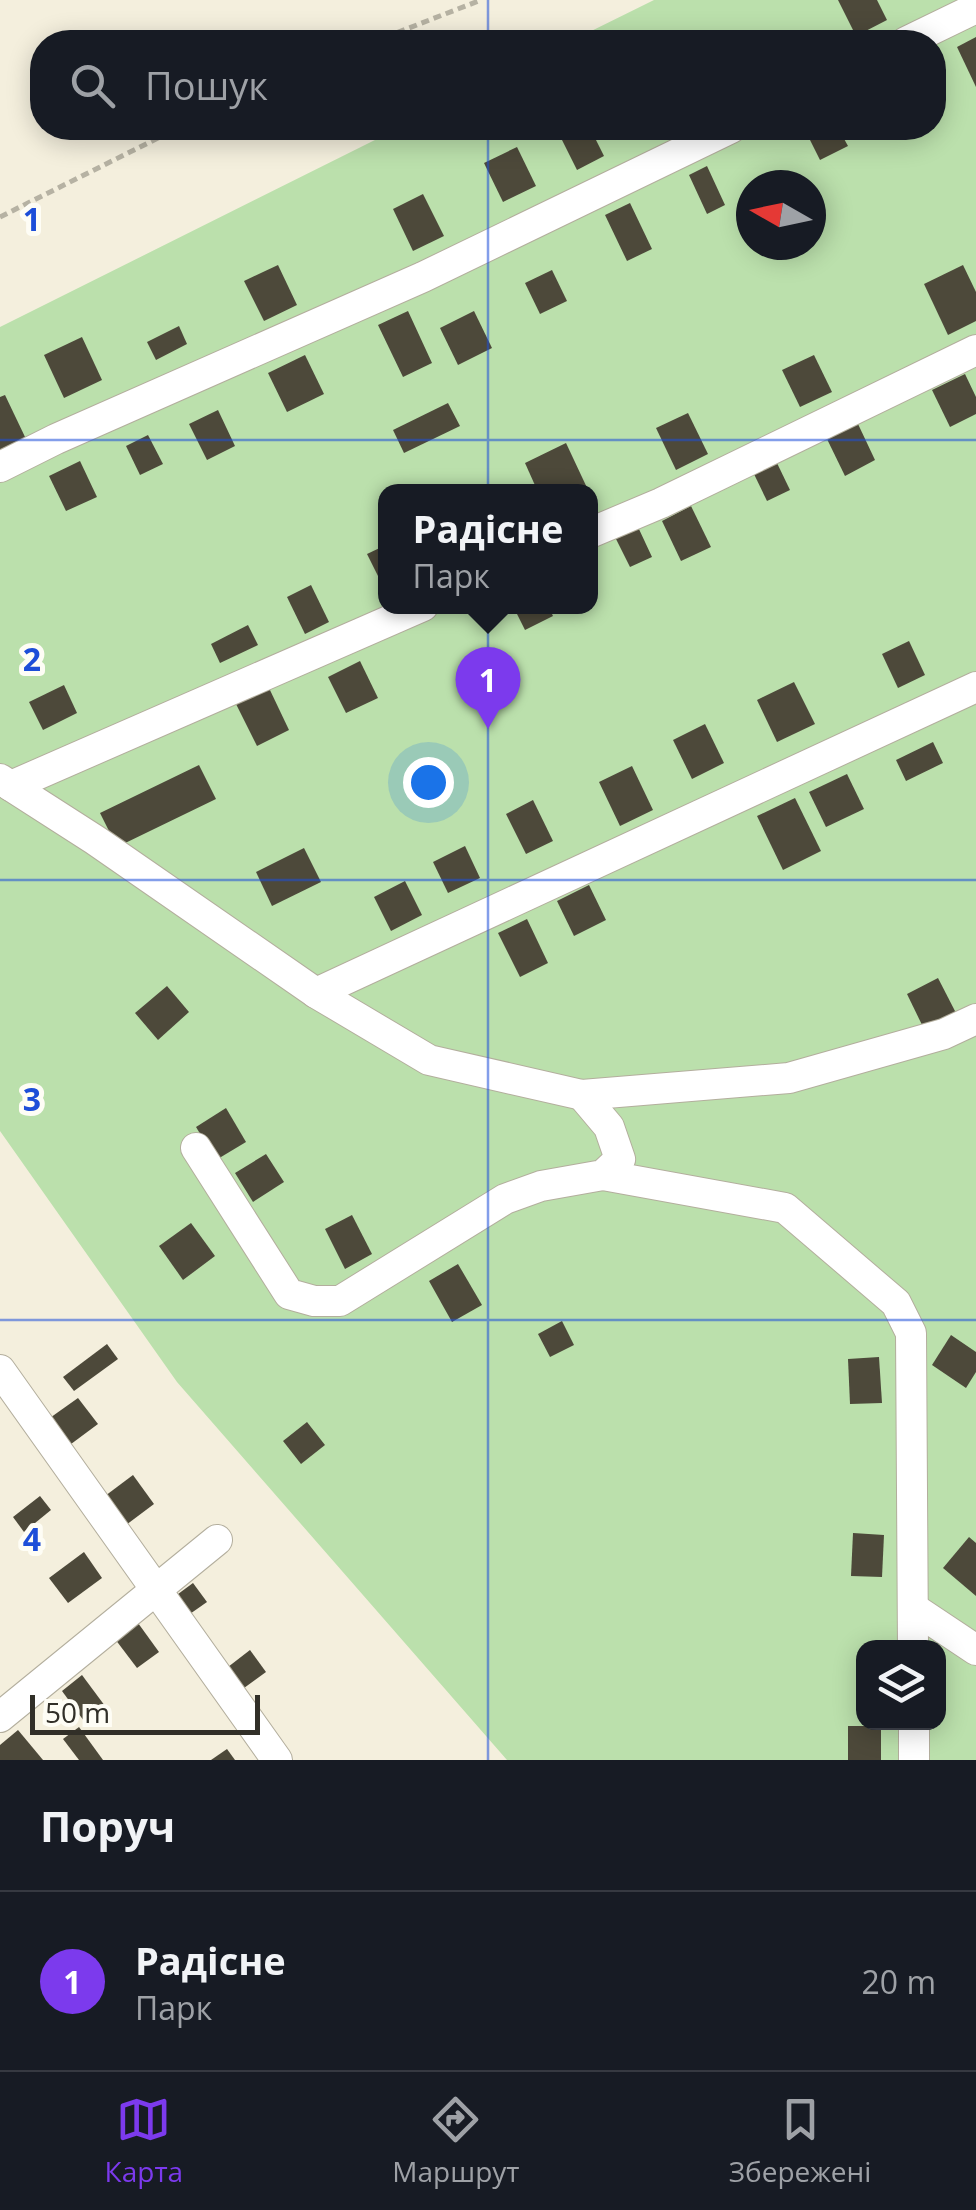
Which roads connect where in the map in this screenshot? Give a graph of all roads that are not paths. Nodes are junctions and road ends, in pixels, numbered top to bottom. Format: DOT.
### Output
graph roads {
  1 [pos="976,8"];
  2 [pos="931,30"];
  3 [pos="706,140"];
  4 [pos="976,350"];
  5 [pos="0,467"];
  6 [pos="598,530"];
  7 [pos="404,614"];
  8 [pos="976,687"];
  9 [pos="6,783"];
  10 [pos="316,993"];
  11 [pos="976,1019"];
  12 [pos="582,1094"];
  13 [pos="196,1148"];
  14 [pos="603,1175"];
  15 [pos="0,1370"];
  16 [pos="216,1540"];
  17 [pos="157,1588"];
  18 [pos="913,1608"];
  19 [pos="913,1640"];
  20 [pos="976,1650"];
  21 [pos="0,1717"];
  22 [pos="914,1730"];
  23 [pos="277,1760"];
  24 [pos="914,1760"];
  1 -- 2 [label="street"];
  3 -- 5 [label="street"];
  4 -- 6 [label="street"];
  7 -- 9 [label="street"];
  8 -- 10 [label="street"];
  9 -- 10 [label="street"];
  10 -- 12 [label="street"];
  11 -- 12 [label="street"];
  12 -- 14 [label="street"];
  13 -- 14 [label="street"];
  14 -- 18 [label="street"];
  15 -- 17 [label="street"];
  16 -- 17 [label="street"];
  17 -- 21 [label="street"];
  17 -- 23 [label="street"];
  18 -- 19 [label="street"];
  18 -- 20 [label="street"];
  22 -- 24 [label="street"];
}
